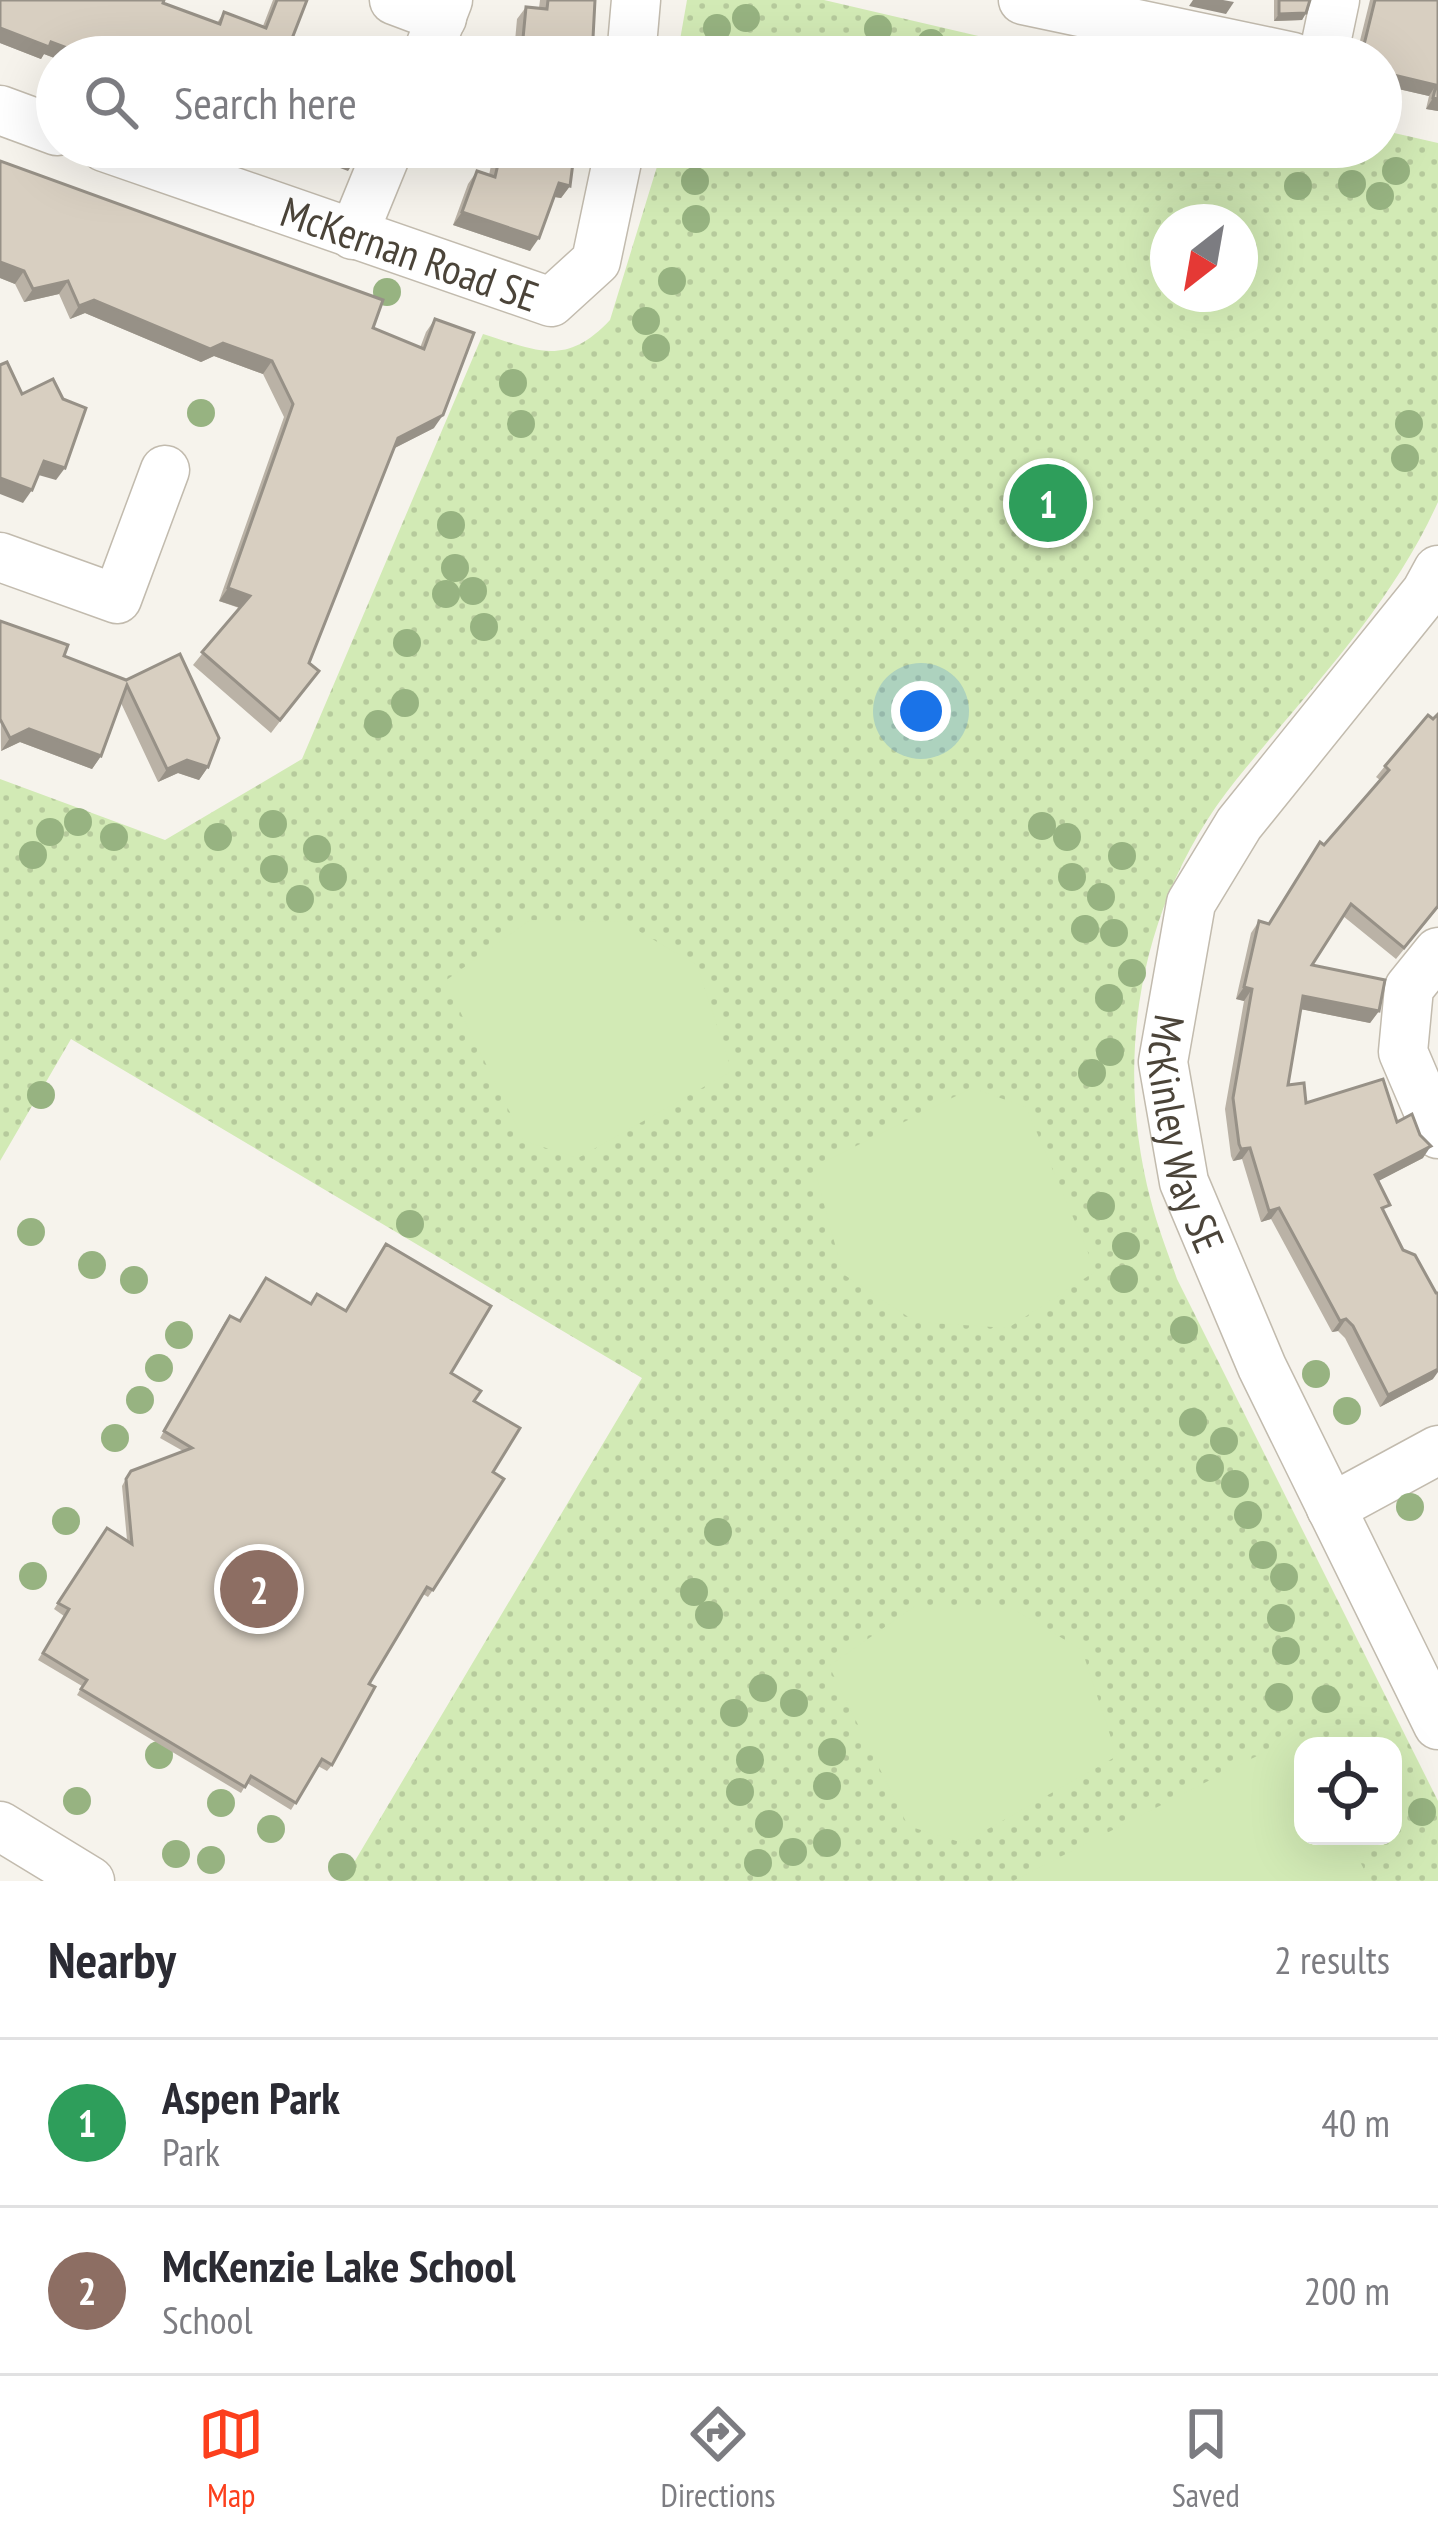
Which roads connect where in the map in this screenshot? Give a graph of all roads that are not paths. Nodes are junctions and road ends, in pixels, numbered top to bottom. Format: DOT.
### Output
graph roads {
  1 [pos="394,0"];
  2 [pos="636,0"];
  3 [pos="1023,0"];
  4 [pos="1336,0"];
  5 [pos="439,25"];
  6 [pos="633,36"];
  7 [pos="1194,36"];
  8 [pos="1327,36"];
  9 [pos="0,110"];
  10 [pos="36,123"];
  11 [pos="163,168"];
  12 [pos="380,168"];
  13 [pos="616,168"];
  14 [pos="353,235"];
  15 [pos="165,470"];
  16 [pos="0,557"];
  17 [pos="1438,570"];
  18 [pos="1438,952"];
  19 [pos="1438,1134"];
  20 [pos="1438,1450"];
  21 [pos="1331,1508"];
  22 [pos="1438,1725"];
  23 [pos="0,1826"];
  24 [pos="90,1881"];
  1 -- 5 [label="street"];
  2 -- 6 [label="street"];
  3 -- 7 [label="street"];
  4 -- 8 [label="street"];
  9 -- 10 [label="street"];
  11 -- 14 [label="street, McKernan Road SE"];
  12 -- 14 [label="street"];
  13 -- 14 [label="street, McKernan Road SE"];
  15 -- 16 [label="street"];
  17 -- 21 [label="street, McKinley Way SE"];
  18 -- 19 [label="street"];
  20 -- 21 [label="street"];
  21 -- 22 [label="street, McKinley Way SE"];
  23 -- 24 [label="street"];
}
